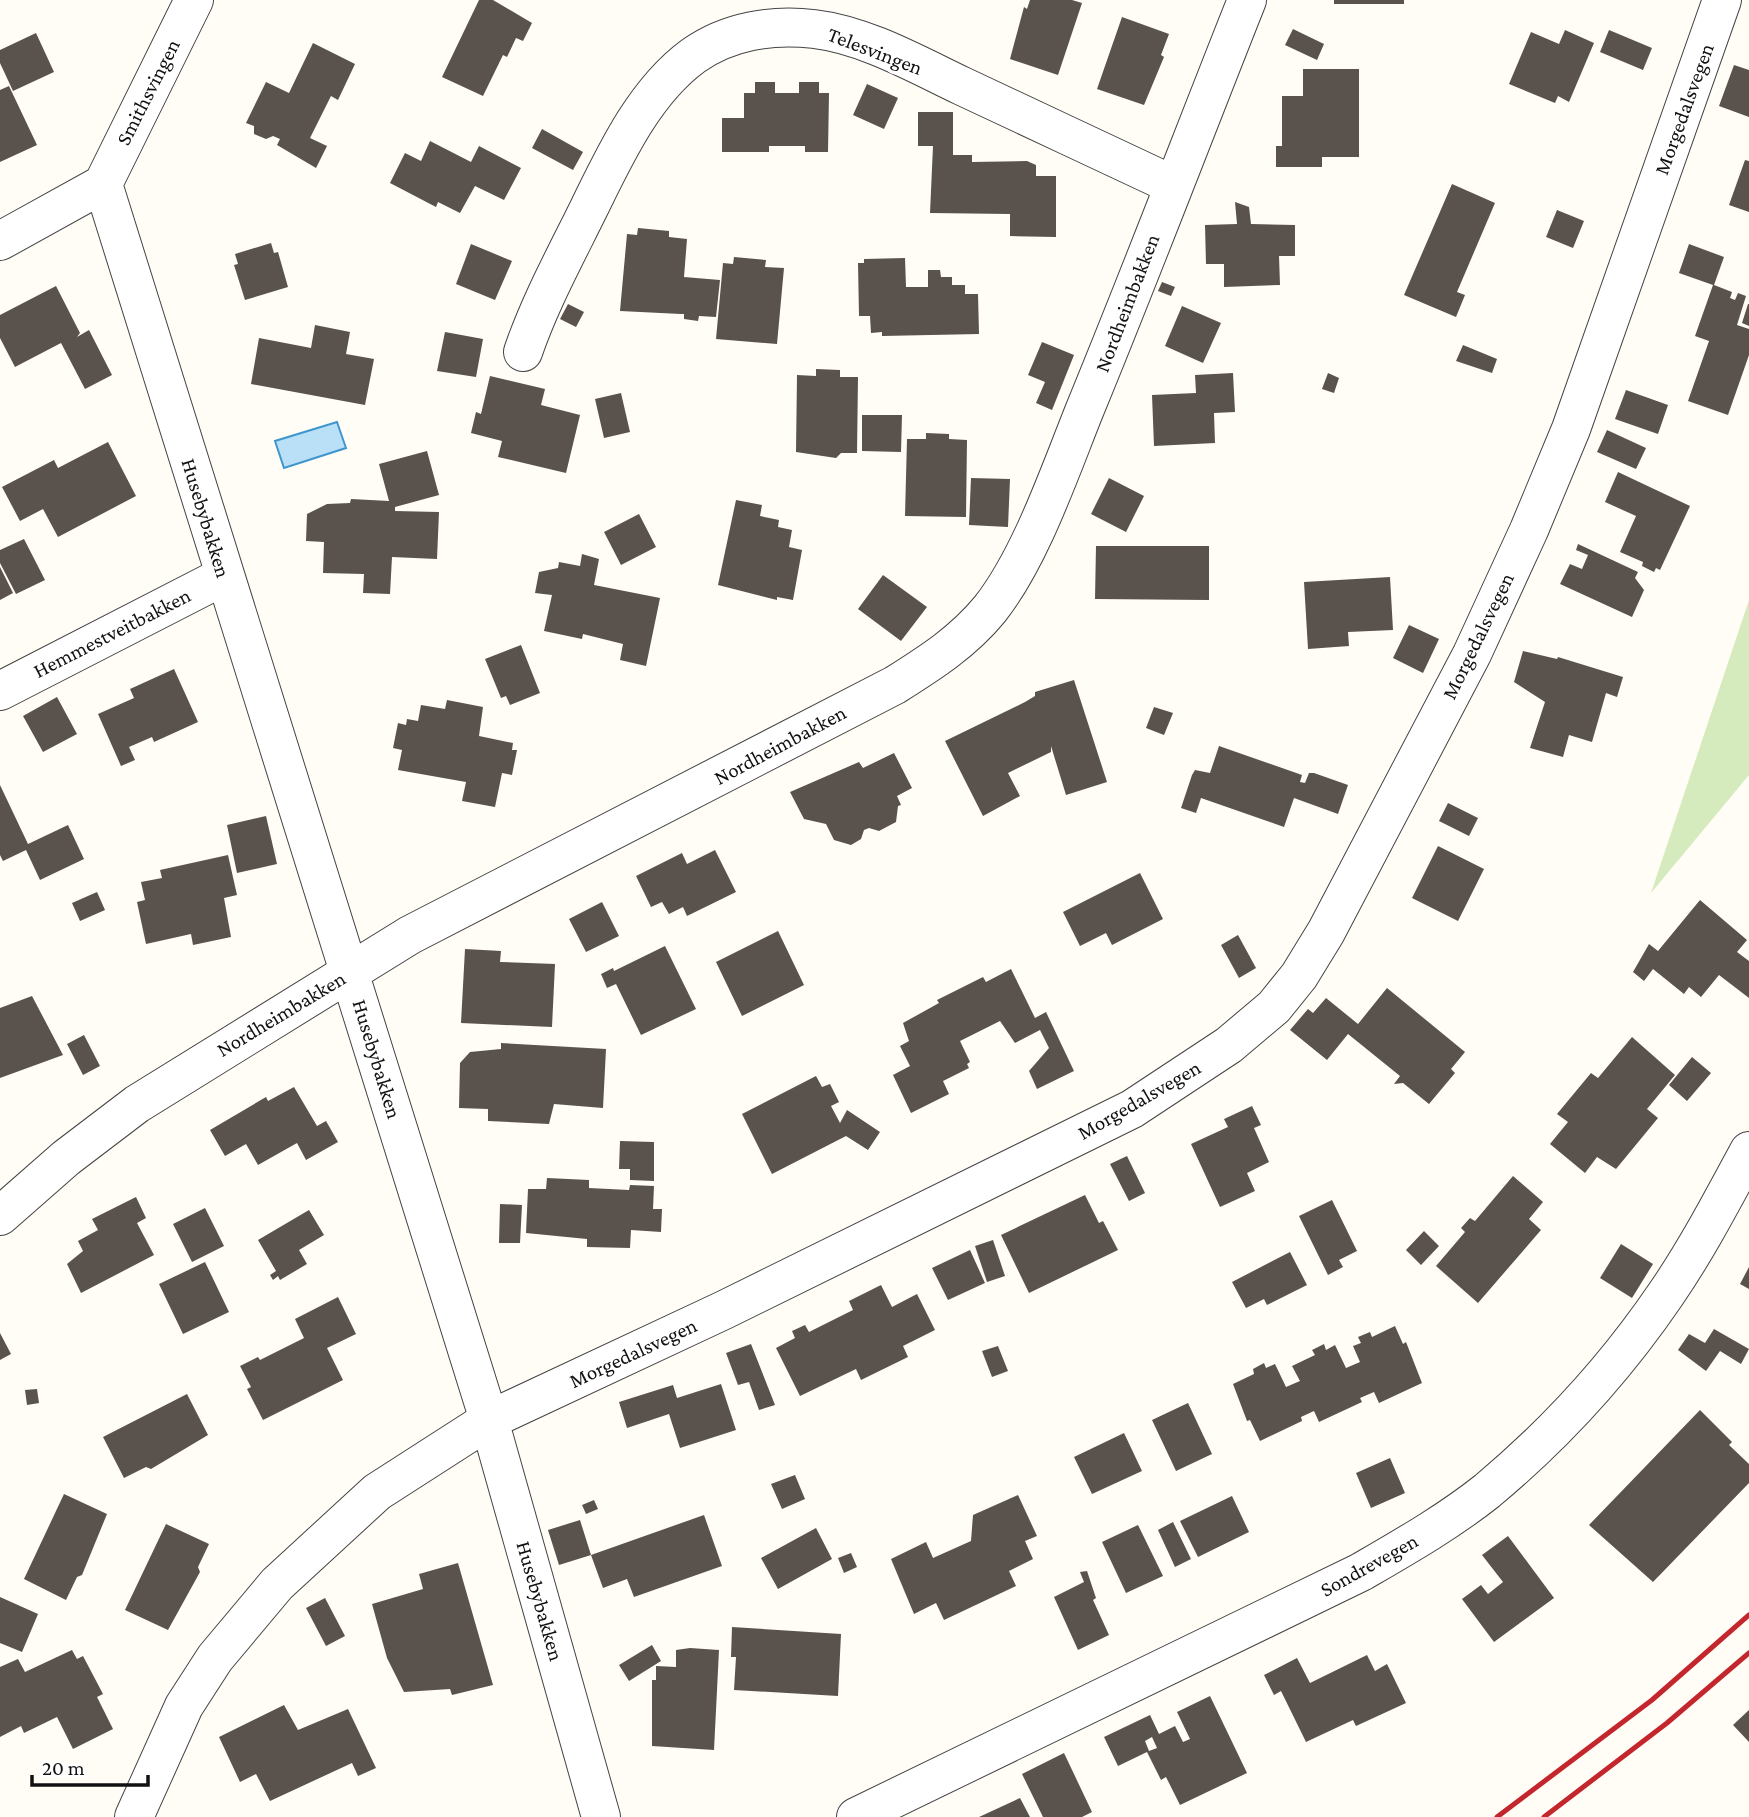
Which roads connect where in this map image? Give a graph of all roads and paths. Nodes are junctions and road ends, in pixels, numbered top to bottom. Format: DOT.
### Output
graph roads {
  1 [pos="194,0"];
  2 [pos="1248,0"];
  3 [pos="1723,0"];
  4 [pos="103,184"];
  5 [pos="1173,185"];
  6 [pos="0,241"];
  7 [pos="523,352"];
  8 [pos="224,576"];
  9 [pos="0,691"];
  10 [pos="350,972"];
  11 [pos="1749,1151"];
  12 [pos="0,1216"];
  13 [pos="489,1420"];
  14 [pos="134,1817"];
  15 [pos="601,1817"];
  16 [pos="856,1817"];
  1 -- 4 [label="street, Smithsvingen"];
  2 -- 5 [label="street, Nordheimbakken"];
  3 -- 13 [label="street, Morgedalsvegen"];
  4 -- 6 [label="street"];
  4 -- 8 [label="street, Husebybakken"];
  5 -- 7 [label="street, Telesvingen"];
  5 -- 10 [label="street, Nordheimbakken"];
  8 -- 9 [label="street, Hemmestveitbakken"];
  8 -- 10 [label="street, Husebybakken"];
  10 -- 12 [label="street, Nordheimbakken"];
  10 -- 13 [label="street, Husebybakken"];
  11 -- 16 [label="street, Sondrevegen"];
  13 -- 14 [label="street, Morgedalsvegen"];
  13 -- 15 [label="street, Husebybakken"];
}
